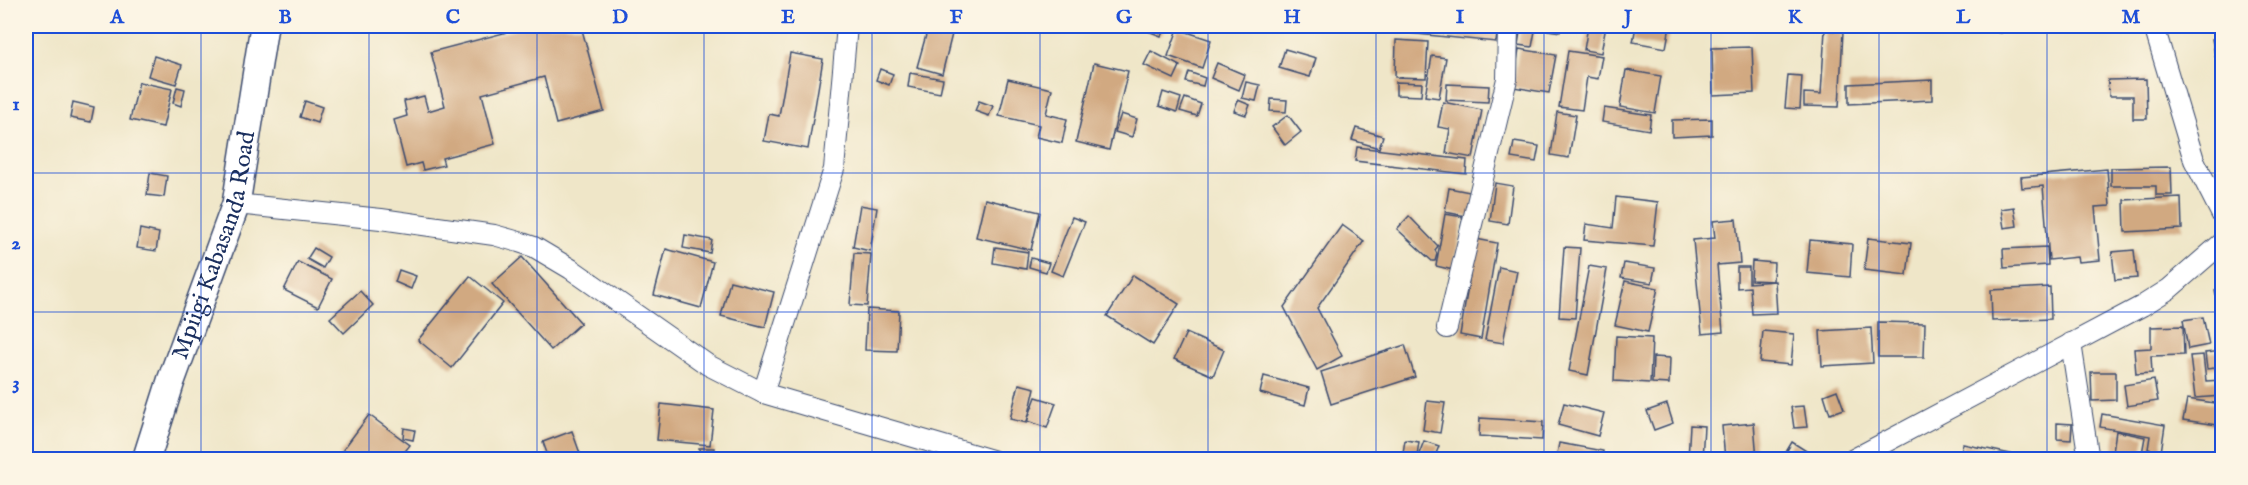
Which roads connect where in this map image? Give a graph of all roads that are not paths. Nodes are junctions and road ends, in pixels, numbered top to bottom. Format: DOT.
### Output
graph roads {
  1 [pos="264,26"];
  2 [pos="847,26"];
  3 [pos="1508,26"];
  4 [pos="2151,26"];
  5 [pos="236,204"];
  6 [pos="2223,215"];
  7 [pos="2223,243"];
  8 [pos="1447,328"];
  9 [pos="2071,343"];
  10 [pos="763,393"];
  11 [pos="146,459"];
  12 [pos="992,459"];
  13 [pos="1852,459"];
  14 [pos="2089,459"];
  1 -- 5 [label="main road, Mpiigi Kabasanda Road"];
  2 -- 10 [label="street"];
  3 -- 8 [label="street"];
  4 -- 6 [label="street"];
  5 -- 10 [label="street"];
  5 -- 11 [label="main road, Mpiigi Kabasanda Road"];
  7 -- 9 [label="street"];
  9 -- 13 [label="street"];
  9 -- 14 [label="street"];
  10 -- 12 [label="street"];
}
